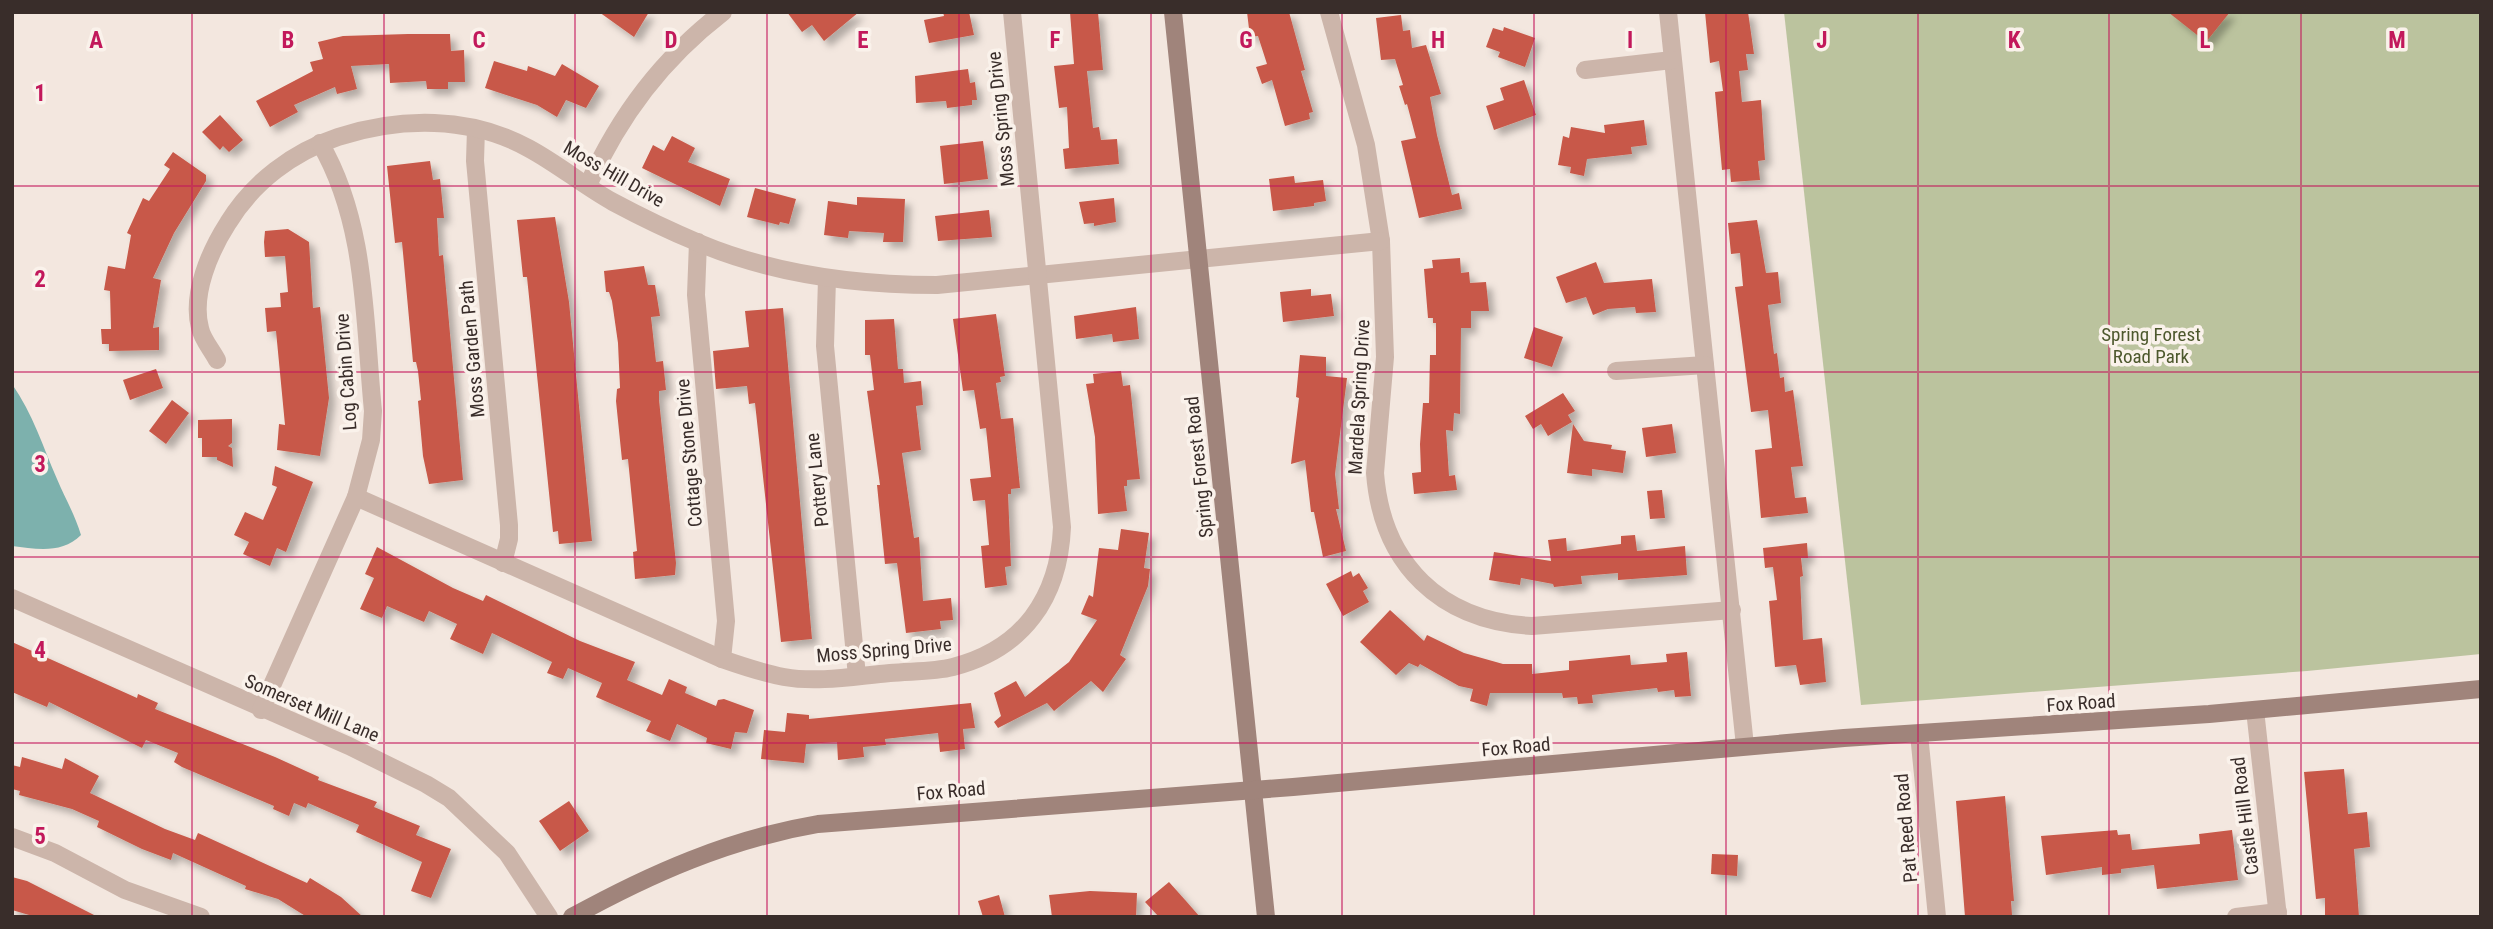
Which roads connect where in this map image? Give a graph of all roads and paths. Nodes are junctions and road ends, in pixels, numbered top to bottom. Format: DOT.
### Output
graph roads {
  1 [pos="723,12"];
  2 [pos="1012,12"];
  3 [pos="1172,12"];
  4 [pos="1329,12"];
  5 [pos="1668,12"];
  6 [pos="1672,60"];
  7 [pos="1585,70"];
  8 [pos="476,129"];
  9 [pos="320,143"];
  10 [pos="588,185"];
  11 [pos="1381,241"];
  12 [pos="698,242"];
  13 [pos="1199,261"];
  14 [pos="1038,277"];
  15 [pos="827,279"];
  16 [pos="217,360"];
  17 [pos="1705,365"];
  18 [pos="1616,371"];
  19 [pos="356,497"];
  20 [pos="503,563"];
  21 [pos="12,598"];
  22 [pos="1732,610"];
  23 [pos="722,659"];
  24 [pos="857,676"];
  25 [pos="2481,689"];
  26 [pos="261,710"];
  27 [pos="2255,710"];
  28 [pos="1919,734"];
  29 [pos="1745,746"];
  30 [pos="1252,790"];
  31 [pos="12,837"];
  32 [pos="2278,915"];
  33 [pos="201,917"];
  34 [pos="549,917"];
  35 [pos="572,917"];
  36 [pos="1266,917"];
  37 [pos="1937,917"];
  38 [pos="2236,917"];
  1 -- 10 [label="street"];
  2 -- 14 [label="street, Moss Spring Drive"];
  3 -- 13 [label="street, Spring Forest Road"];
  4 -- 11 [label="street, Mardela Spring Drive"];
  5 -- 6 [label="street"];
  6 -- 7 [label="street"];
  6 -- 17 [label="street"];
  8 -- 9 [label="street, Moss Hill Drive"];
  8 -- 10 [label="street, Moss Hill Drive"];
  8 -- 20 [label="street, Moss Garden Path"];
  9 -- 16 [label="street, Moss Hill Drive"];
  9 -- 19 [label="street, Log Cabin Drive"];
  10 -- 12 [label="street, Moss Hill Drive"];
  11 -- 13 [label="street, Moss Hill Drive"];
  11 -- 22 [label="street, Mardela Spring Drive"];
  12 -- 15 [label="street, Moss Hill Drive"];
  12 -- 23 [label="street, Cottage Stone Drive"];
  13 -- 14 [label="street, Moss Hill Drive"];
  13 -- 30 [label="street, Spring Forest Road"];
  14 -- 15 [label="street, Moss Hill Drive"];
  14 -- 24 [label="street, Moss Spring Drive"];
  15 -- 24 [label="street, Pottery Lane"];
  17 -- 18 [label="street"];
  17 -- 22 [label="street"];
  19 -- 20 [label="street, Moss Spring Drive"];
  19 -- 26 [label="street, Log Cabin Drive"];
  20 -- 23 [label="street, Moss Spring Drive"];
  21 -- 26 [label="street, Somerset Mill Lane"];
  22 -- 29 [label="street"];
  23 -- 24 [label="street, Moss Spring Drive"];
  25 -- 27 [label="street, Fox Road"];
  26 -- 34 [label="street, Somerset Mill Lane"];
  27 -- 28 [label="street, Fox Road"];
  27 -- 32 [label="street, Castle Hill Road"];
  28 -- 29 [label="street, Fox Road"];
  28 -- 37 [label="street, Pat Reed Road"];
  29 -- 30 [label="street, Fox Road"];
  30 -- 35 [label="street, Fox Road"];
  30 -- 36 [label="street, Spring Forest Road"];
  31 -- 33 [label="street"];
  32 -- 38 [label="street"];
}
